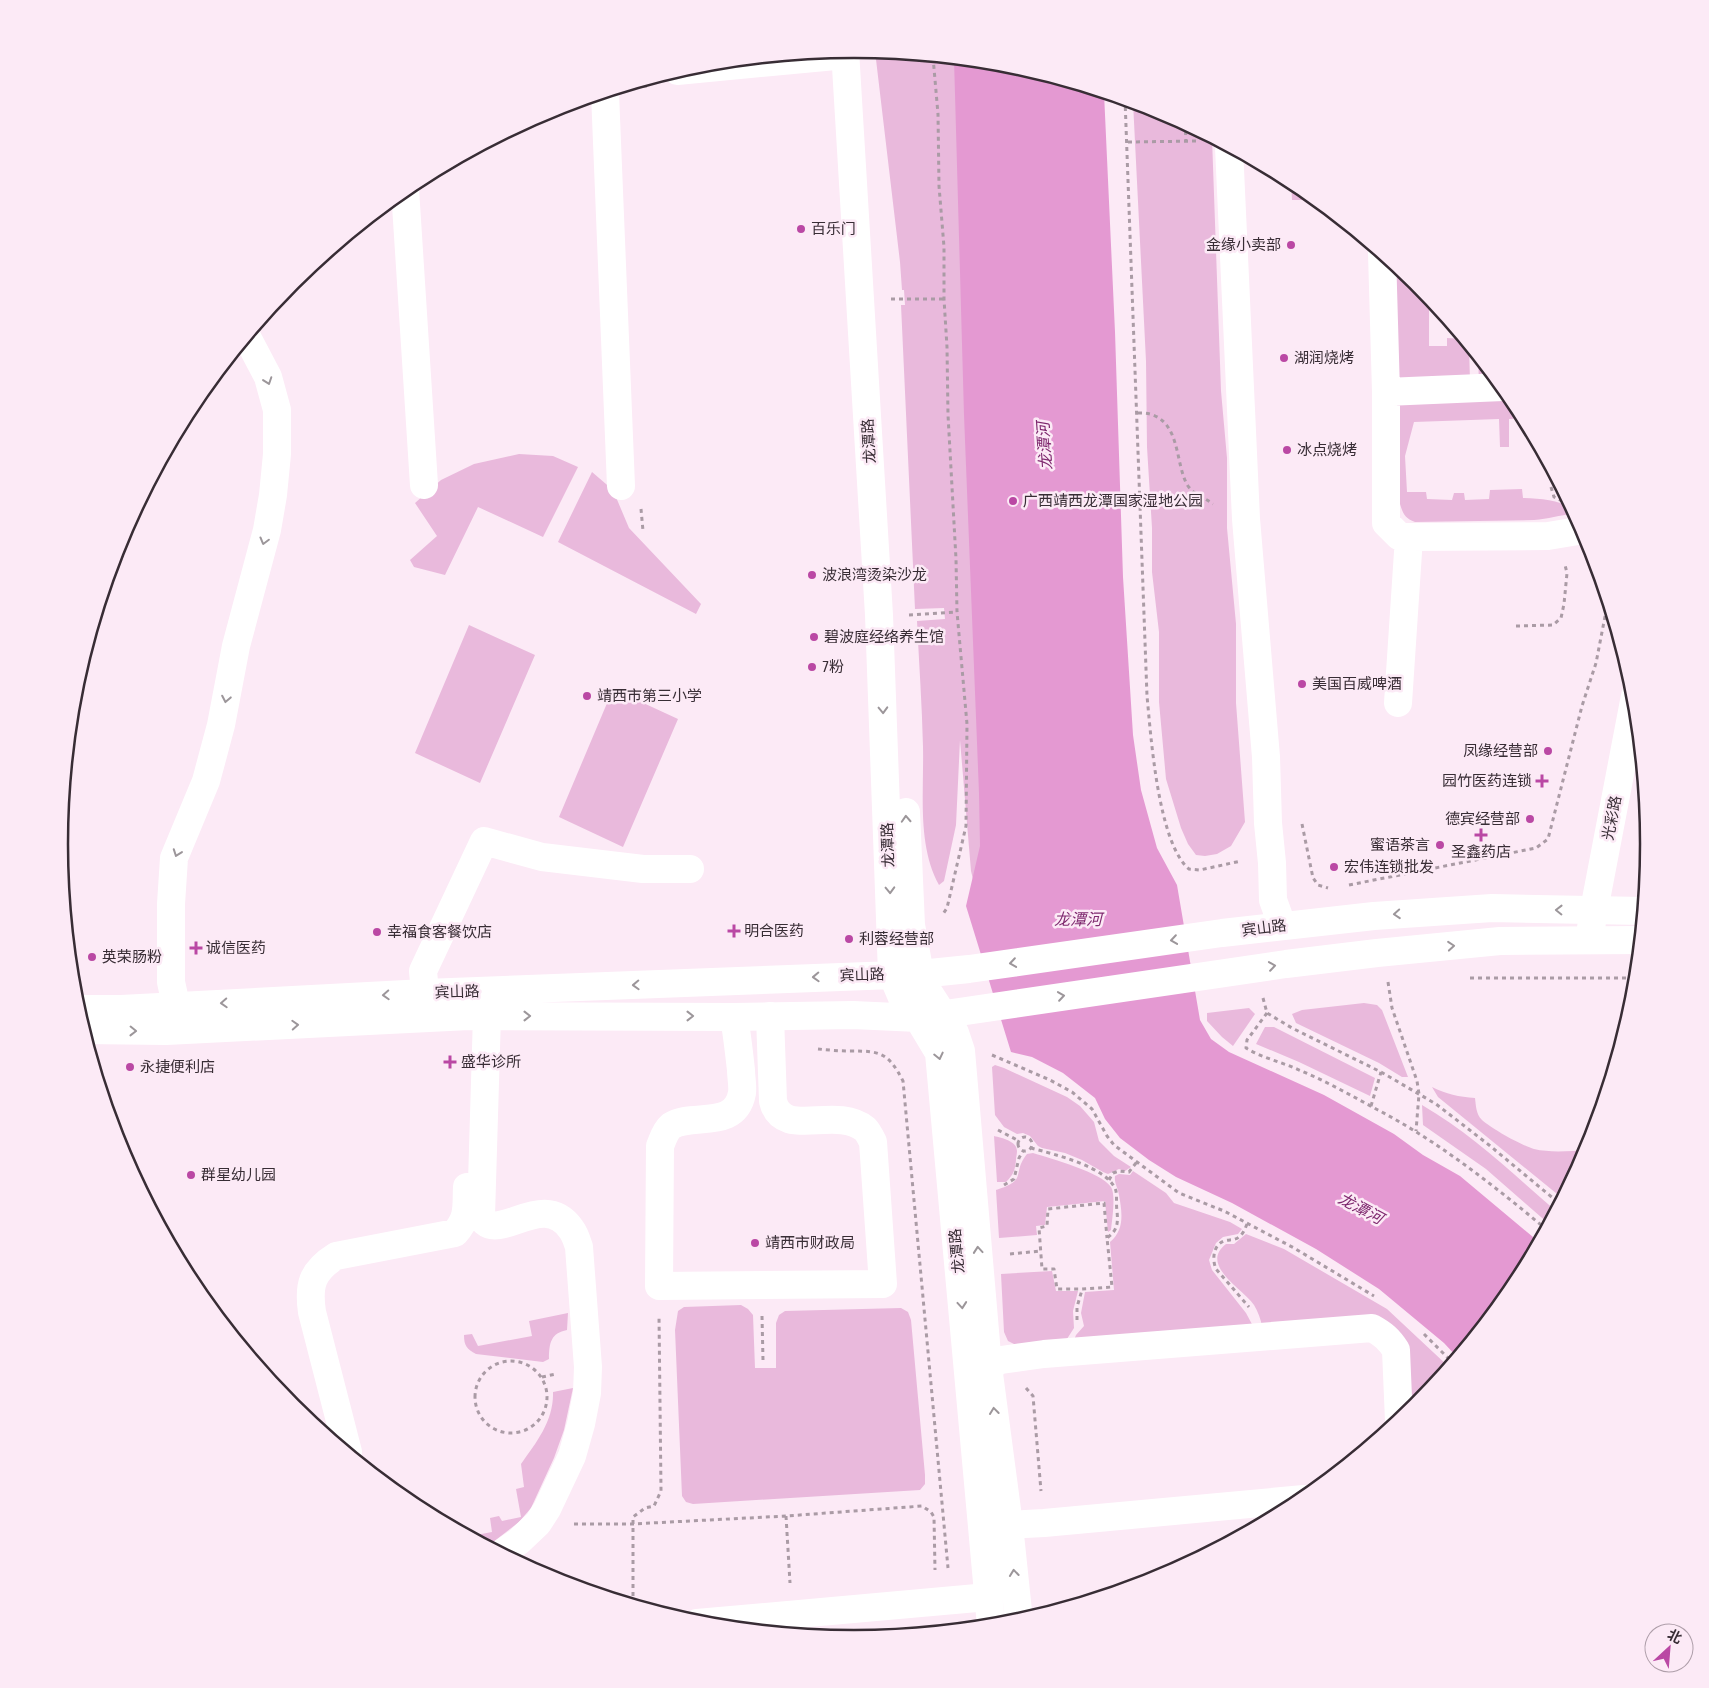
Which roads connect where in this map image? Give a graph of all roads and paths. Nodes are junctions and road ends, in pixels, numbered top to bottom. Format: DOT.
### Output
graph roads {
  1 [pos="850,58"];
  2 [pos="851,58"];
  3 [pos="933,62"];
  4 [pos="644,86"];
  5 [pos="653,86"];
  6 [pos="605,98"];
  7 [pos="1125,106"];
  8 [pos="1185,131"];
  9 [pos="1202,141"];
  10 [pos="1128,142"];
  11 [pos="1186,142"];
  12 [pos="1236,157"];
  13 [pos="406,199"];
  14 [pos="1382,262"];
  15 [pos="890,299"];
  16 [pos="944,299"];
  17 [pos="249,342"];
  18 [pos="1494,387"];
  19 [pos="1386,392"];
  20 [pos="1137,413"];
  21 [pos="424,485"];
  22 [pos="621,486"];
  23 [pos="1551,487"];
  24 [pos="1562,500"];
  25 [pos="1246,518"];
  26 [pos="1576,531"];
  27 [pos="1548,536"];
  28 [pos="1409,537"];
  29 [pos="957,612"];
  30 [pos="1606,613"];
  31 [pos="908,615"];
  32 [pos="1516,626"];
  33 [pos="1398,702"];
  34 [pos="1631,719"];
  35 [pos="1301,822"];
  36 [pos="1240,861"];
  37 [pos="690,869"];
  38 [pos="1343,886"];
  39 [pos="1333,888"];
  40 [pos="948,908"];
  41 [pos="1594,910"];
  42 [pos="1637,911"];
  43 [pos="1282,925"];
  44 [pos="1590,940"];
  45 [pos="1635,940"];
  46 [pos="892,974"];
  47 [pos="920,974"];
  48 [pos="1388,980"];
  49 [pos="1262,991"];
  50 [pos="425,993"];
  51 [pos="176,1005"];
  52 [pos="86,1009"];
  53 [pos="1267,1013"];
  54 [pos="478,1016"];
  55 [pos="770,1016"];
  56 [pos="931,1016"];
  57 [pos="734,1017"];
  58 [pos="91,1030"];
  59 [pos="997,1056"];
  60 [pos="1381,1072"];
  61 [pos="1419,1094"];
  62 [pos="1371,1106"];
  63 [pos="1416,1131"];
  64 [pos="1031,1148"];
  65 [pos="1023,1150"];
  66 [pos="1136,1163"];
  67 [pos="1109,1180"];
  68 [pos="1000,1186"];
  69 [pos="1556,1200"];
  70 [pos="1247,1224"];
  71 [pos="1542,1226"];
  72 [pos="1108,1238"];
  73 [pos="1041,1251"];
  74 [pos="1010,1254"];
  75 [pos="762,1285"];
  76 [pos="659,1286"];
  77 [pos="1381,1300"];
  78 [pos="1422,1332"];
  79 [pos="1258,1336"];
  80 [pos="1450,1359"];
  81 [pos="763,1360"];
  82 [pos="510,1361"];
  83 [pos="994,1363"];
  84 [pos="1399,1411"];
  85 [pos="346,1443"];
  86 [pos="1289,1499"];
  87 [pos="786,1516"];
  88 [pos="1044,1523"];
  89 [pos="632,1524"];
  90 [pos="1009,1525"];
  91 [pos="567,1526"];
  92 [pos="507,1549"];
  93 [pos="988,1597"];
  94 [pos="633,1598"];
  95 [pos="936,1602"];
  96 [pos="1018,1613"];
  97 [pos="792,1615"];
  98 [pos="990,1618"];
  99 [pos="730,1620"];
  1 -- 46 [label="main road, 龙潭路, one-way"];
  47 -- 2 [label="main road, 龙潭路, one-way"];
  3 -- 16 [label="path"];
  4 -- 5 [label="path"];
  6 -- 22 [label="main road"];
  7 -- 10 [label="path"];
  8 -- 11 [label="path"];
  9 -- 11 [label="path"];
  10 -- 11 [label="path"];
  10 -- 20 [label="path"];
  12 -- 25 [label="main road"];
  13 -- 21 [label="main road"];
  14 -- 19 [label="main road"];
  15 -- 16 [label="path"];
  16 -- 29 [label="path"];
  17 -- 51 [label="main road, one-way"];
  18 -- 19 [label="main road"];
  19 -- 28 [label="main road"];
  20 -- 25 [label="path"];
  20 -- 36 [label="path"];
  23 -- 24 [label="path"];
  25 -- 43 [label="main road"];
  26 -- 27 [label="main road"];
  27 -- 28 [label="main road"];
  27 -- 32 [label="path"];
  28 -- 33 [label="main road"];
  29 -- 31 [label="path"];
  29 -- 40 [label="path"];
  30 -- 38 [label="path"];
  34 -- 41 [label="main road, 光彩路"];
  35 -- 39 [label="path"];
  37 -- 50 [label="main road"];
  41 -- 42 [label="main road, 宾山路"];
  41 -- 43 [label="main road, 宾山路, one-way"];
  41 -- 44 [label="main road, 光彩路"];
  43 -- 47 [label="main road, 宾山路, one-way"];
  44 -- 45 [label="main road, 宾山路"];
  56 -- 44 [label="main road, 宾山路, one-way"];
  46 -- 47 [label="main road, 宾山路"];
  46 -- 50 [label="main road, 宾山路, one-way"];
  46 -- 56 [label="main road, 龙潭路"];
  47 -- 56 [label="main road, 龙潭路"];
  48 -- 61 [label="path"];
  49 -- 53 [label="path"];
  50 -- 51 [label="main road, 宾山路, one-way"];
  51 -- 52 [label="main road, 宾山路"];
  53 -- 60 [label="path"];
  53 -- 62 [label="path"];
  54 -- 57 [label="main road, 宾山路, one-way"];
  58 -- 54 [label="main road, 宾山路, one-way"];
  54 -- 85 [label="main road"];
  54 -- 92 [label="main road"];
  55 -- 56 [label="main road, 宾山路"];
  55 -- 57 [label="main road, 宾山路"];
  55 -- 75 [label="main road"];
  83 -- 56 [label="main road, 龙潭路, one-way"];
  56 -- 93 [label="main road, 龙潭路, one-way"];
  57 -- 76 [label="main road"];
  59 -- 66 [label="path"];
  60 -- 61 [label="path"];
  60 -- 62 [label="path"];
  61 -- 63 [label="path"];
  61 -- 69 [label="path"];
  62 -- 63 [label="path"];
  63 -- 71 [label="path"];
  64 -- 65 [label="path"];
  64 -- 65 [label="path"];
  64 -- 67 [label="path"];
  65 -- 68 [label="path"];
  66 -- 67 [label="path"];
  66 -- 70 [label="path"];
  67 -- 72 [label="path"];
  70 -- 77 [label="path"];
  70 -- 79 [label="path"];
  72 -- 73 [label="path"];
  72 -- 73 [label="path"];
  73 -- 74 [label="path"];
  75 -- 76 [label="main road"];
  75 -- 81 [label="path"];
  76 -- 89 [label="path"];
  78 -- 80 [label="path"];
  79 -- 83 [label="main road"];
  79 -- 84 [label="main road"];
  82 -- 82 [label="path"];
  83 -- 88 [label="path"];
  90 -- 83 [label="main road, 龙潭路, one-way"];
  86 -- 88 [label="main road"];
  87 -- 89 [label="path"];
  87 -- 95 [label="path"];
  87 -- 97 [label="path"];
  88 -- 90 [label="main road"];
  89 -- 91 [label="path"];
  89 -- 94 [label="path"];
  96 -- 90 [label="main road, 龙潭路, one-way"];
  93 -- 95 [label="main road"];
  93 -- 98 [label="main road, 龙潭路"];
  95 -- 97 [label="main road"];
  97 -- 99 [label="main road"];
}
